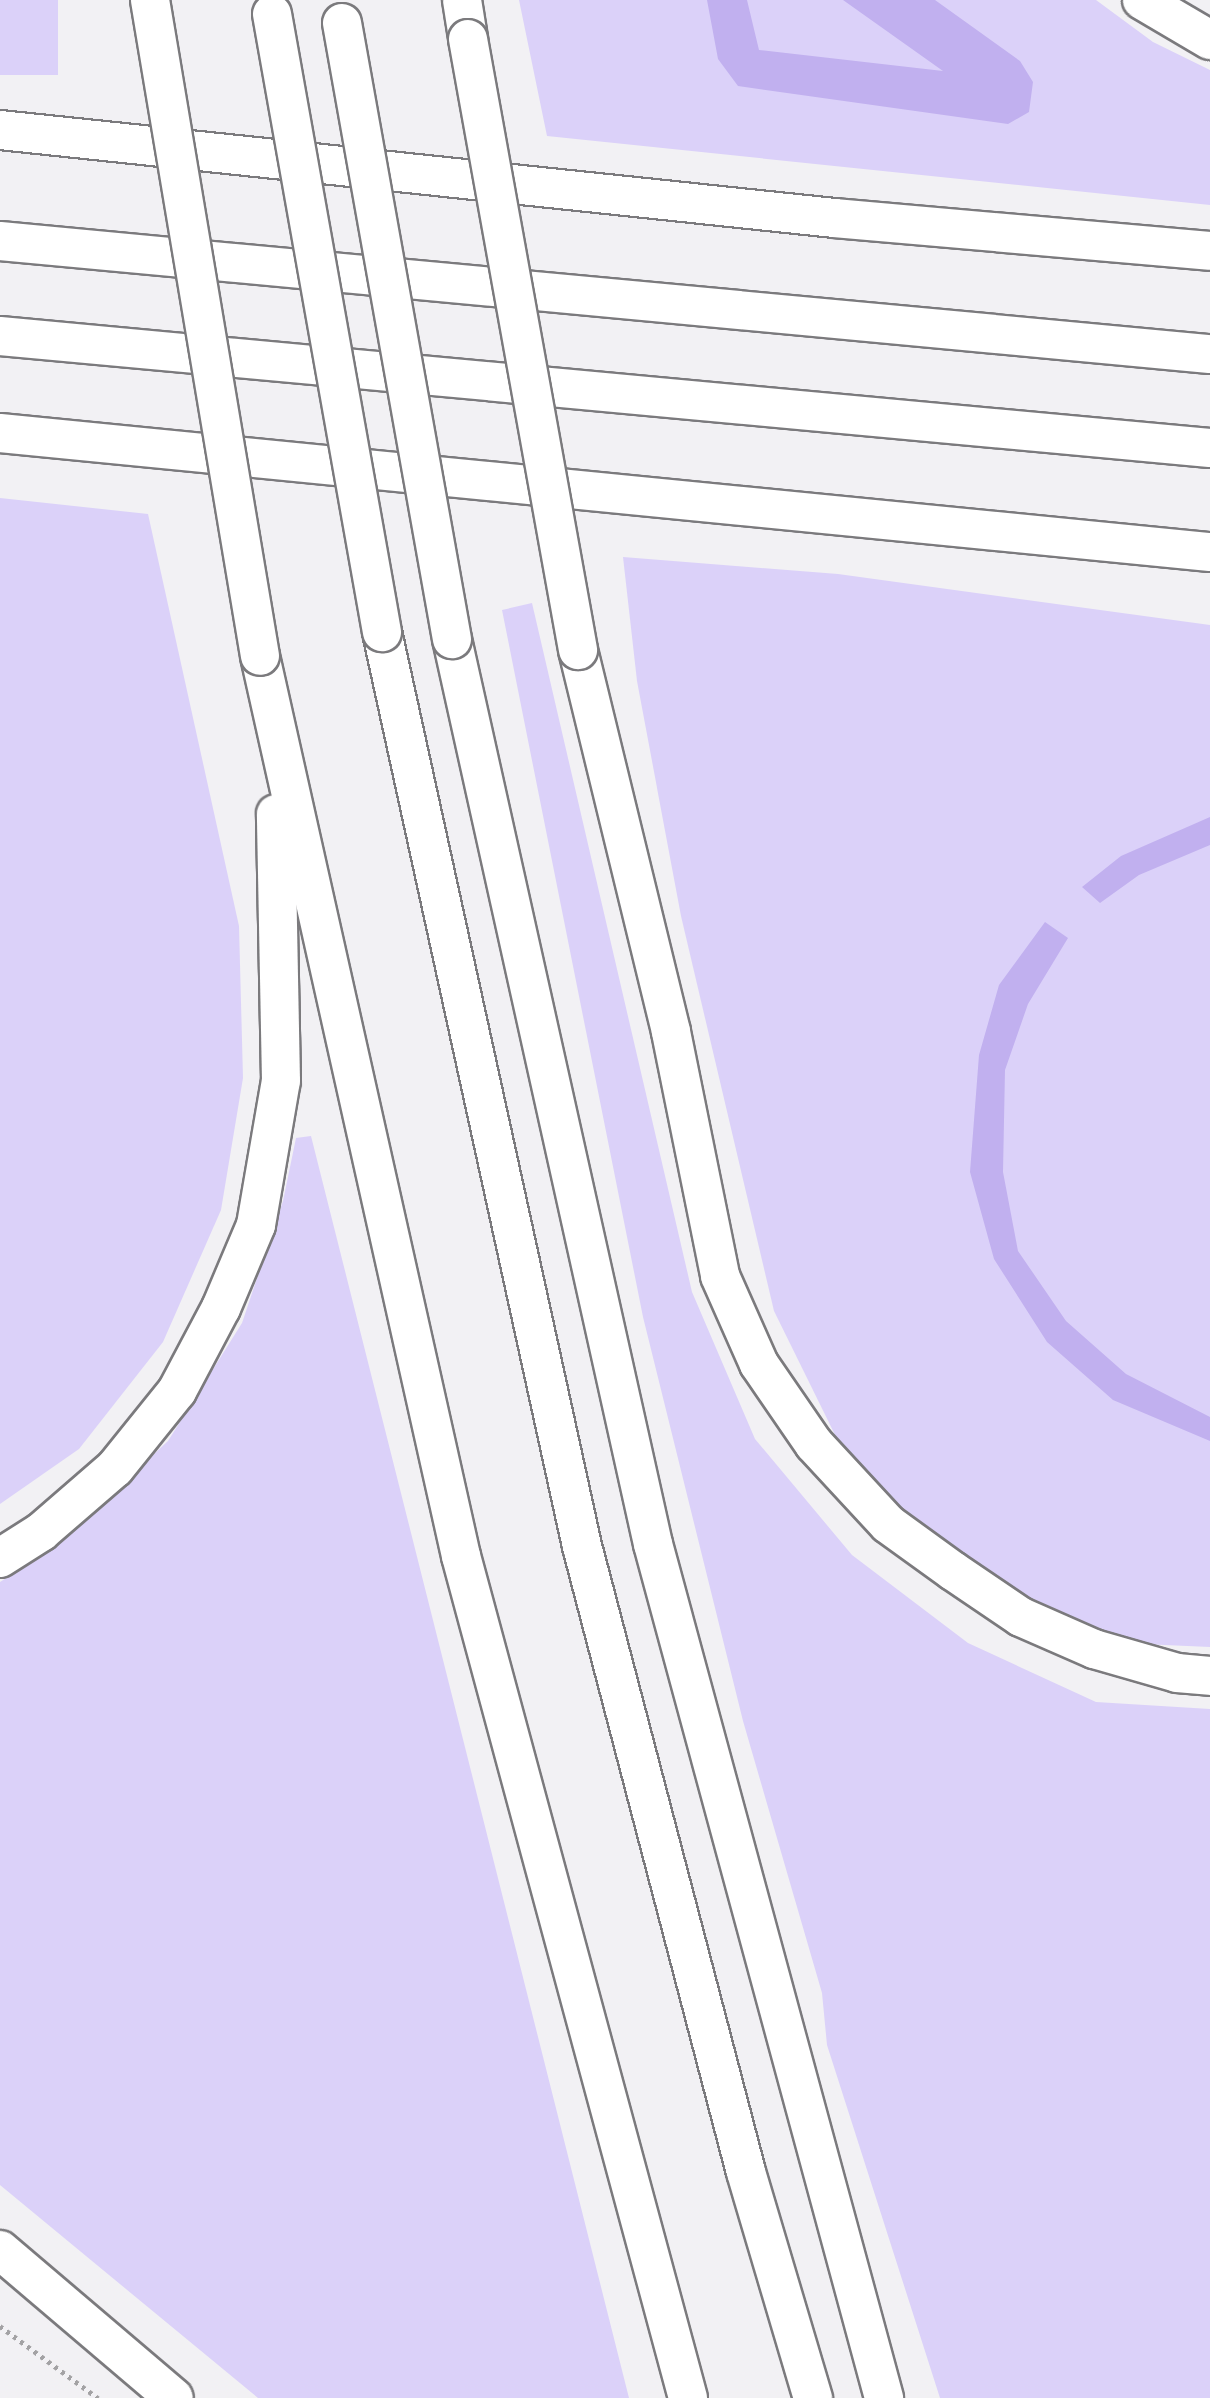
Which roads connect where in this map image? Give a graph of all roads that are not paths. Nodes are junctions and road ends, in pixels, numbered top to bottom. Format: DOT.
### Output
graph roads {
  1 [pos="149,0"];
  2 [pos="462,0"];
  3 [pos="1142,0"];
  4 [pos="271,7"];
  5 [pos="341,11"];
  6 [pos="1210,40"];
  7 [pos="0,130"];
  8 [pos="0,241"];
  9 [pos="1210,251"];
  10 [pos="0,336"];
  11 [pos="1210,354"];
  12 [pos="0,433"];
  13 [pos="1210,449"];
  14 [pos="1104,543"];
  15 [pos="1210,552"];
  16 [pos="1210,572"];
  17 [pos="273,724"];
  18 [pos="0,1558"];
  19 [pos="1210,1676"];
  20 [pos="0,2250"];
  21 [pos="174,2398"];
  22 [pos="688,2398"];
  23 [pos="813,2398"];
  24 [pos="884,2398"];
  1 -- 17 [label="highway, bridge"];
  2 -- 19 [label="highway, bridge"];
  3 -- 6 [label="highway"];
  4 -- 23 [label="highway, bridge"];
  5 -- 24 [label="highway, bridge"];
  7 -- 9 [label="highway"];
  8 -- 11 [label="highway"];
  10 -- 13 [label="highway"];
  12 -- 14 [label="highway"];
  14 -- 15 [label="highway"];
  14 -- 16 [label="highway"];
  17 -- 18 [label="highway"];
  17 -- 22 [label="highway"];
  20 -- 21 [label="highway"];
}
